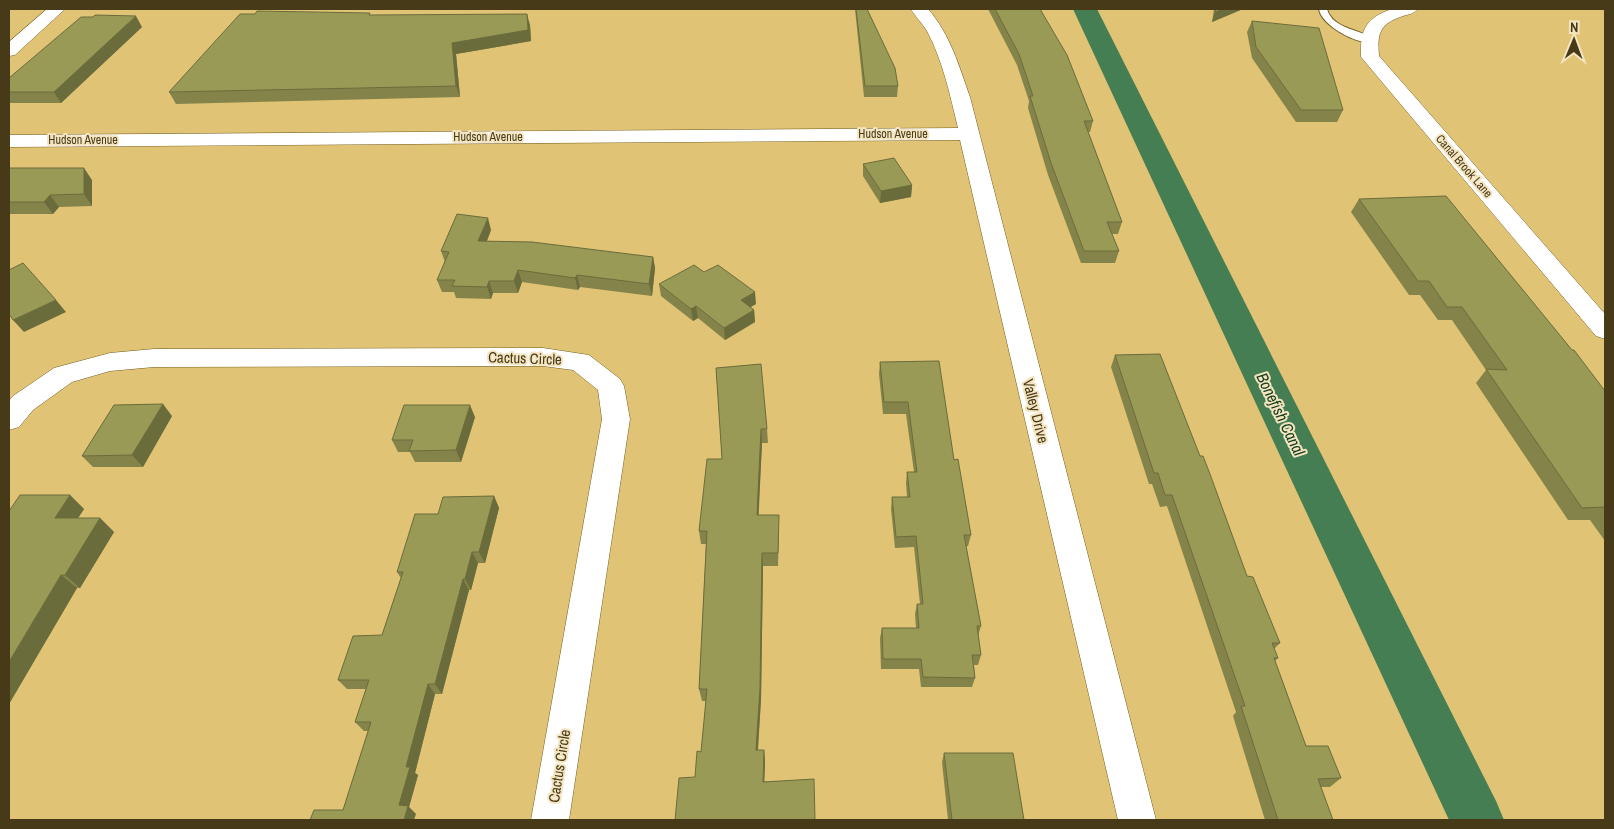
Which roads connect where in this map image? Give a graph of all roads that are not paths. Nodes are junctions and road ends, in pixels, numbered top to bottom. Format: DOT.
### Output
graph roads {
  1 [pos="57,9"];
  2 [pos="919,9"];
  3 [pos="1323,9"];
  4 [pos="1410,9"];
  5 [pos="1368,40"];
  6 [pos="9,50"];
  7 [pos="967,134"];
  8 [pos="9,141"];
  9 [pos="1605,330"];
  10 [pos="9,420"];
  11 [pos="550,820"];
  12 [pos="1137,820"];
  1 -- 6 [label="street"];
  2 -- 7 [label="street, Valley Drive"];
  3 -- 5 [label="lane"];
  4 -- 5 [label="street"];
  5 -- 9 [label="street, Canal Brook Lane"];
  7 -- 8 [label="street, Hudson Avenue"];
  7 -- 12 [label="street, Valley Drive"];
  10 -- 11 [label="street, Cactus Circle"];
}
